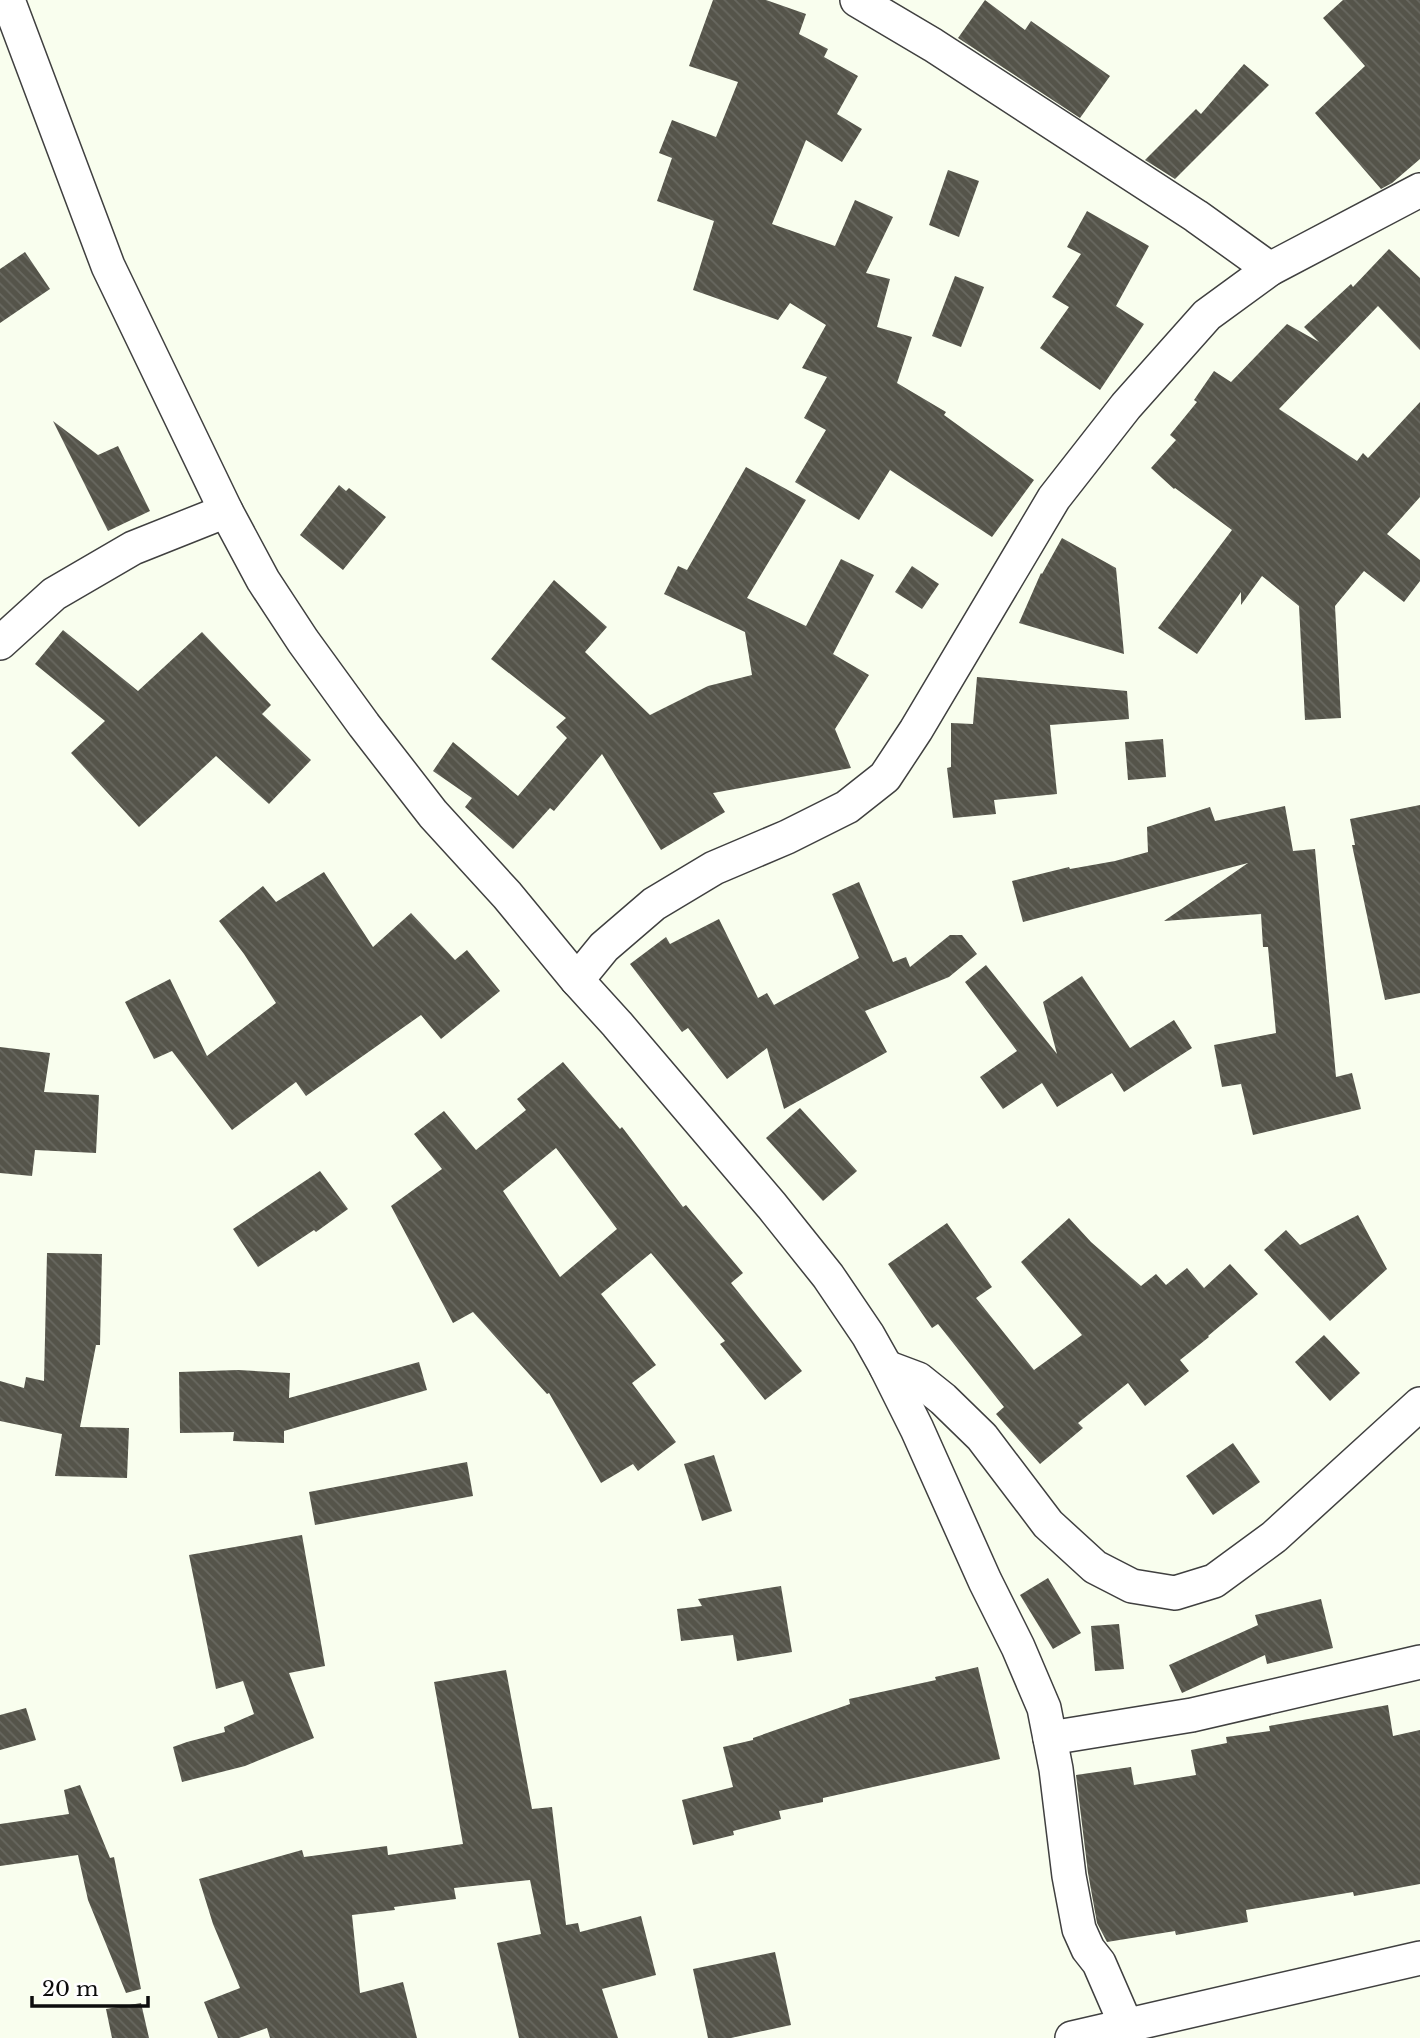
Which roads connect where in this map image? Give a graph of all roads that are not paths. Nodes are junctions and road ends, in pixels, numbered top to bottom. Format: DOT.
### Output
graph roads {
  1 [pos="8,0"];
  2 [pos="857,0"];
  3 [pos="1420,190"];
  4 [pos="1270,270"];
  5 [pos="226,510"];
  6 [pos="0,643"];
  7 [pos="577,980"];
  8 [pos="886,1367"];
  9 [pos="1420,1404"];
  10 [pos="1420,1662"];
  11 [pos="1050,1738"];
  12 [pos="1420,1958"];
  13 [pos="1126,2025"];
  14 [pos="1073,2038"];
  1 -- 5 [label="street"];
  2 -- 4 [label="street"];
  3 -- 4 [label="street"];
  4 -- 7 [label="street"];
  5 -- 6 [label="street"];
  5 -- 7 [label="street"];
  7 -- 8 [label="street"];
  8 -- 9 [label="street"];
  8 -- 11 [label="street"];
  10 -- 11 [label="street"];
  11 -- 13 [label="street"];
  12 -- 13 [label="street"];
  13 -- 14 [label="street"];
}
